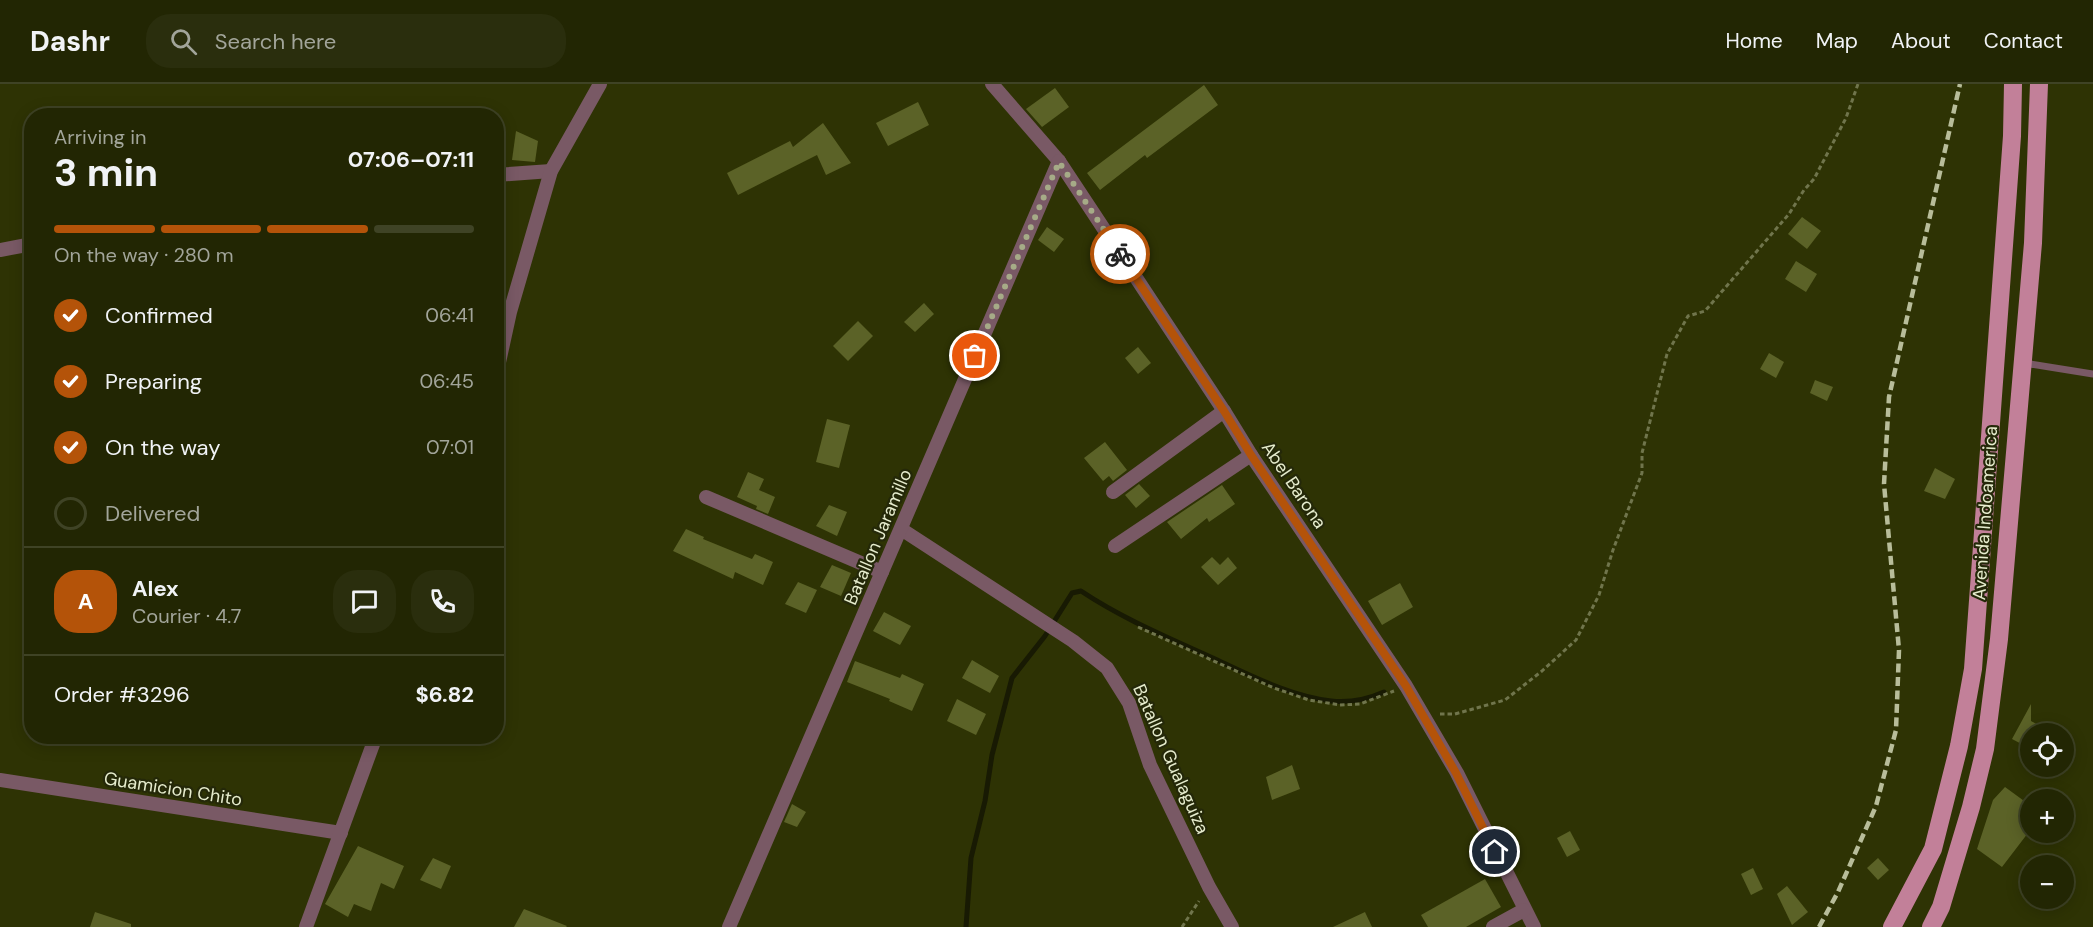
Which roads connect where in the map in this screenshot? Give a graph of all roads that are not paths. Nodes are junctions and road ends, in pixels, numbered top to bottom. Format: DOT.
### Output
graph roads {
  1 [pos="600,84"];
  2 [pos="992,84"];
  3 [pos="2013,84"];
  4 [pos="2039,84"];
  5 [pos="1059,162"];
  6 [pos="551,171"];
  7 [pos="504,174"];
  8 [pos="24,246"];
  9 [pos="0,250"];
  10 [pos="504,339"];
  11 [pos="2021,363"];
  12 [pos="2093,374"];
  13 [pos="1224,411"];
  14 [pos="1251,455"];
  15 [pos="1113,492"];
  16 [pos="706,496"];
  17 [pos="901,529"];
  18 [pos="1115,546"];
  19 [pos="882,572"];
  20 [pos="373,744"];
  21 [pos="0,780"];
  22 [pos="341,833"];
  23 [pos="1524,910"];
  24 [pos="306,927"];
  25 [pos="729,927"];
  26 [pos="1232,927"];
  27 [pos="1493,927"];
  28 [pos="1534,927"];
  29 [pos="1892,927"];
  30 [pos="1931,927"];
  1 -- 6 [label="street"];
  2 -- 5 [label="street, Abel Barona"];
  3 -- 29 [label="main road, Avenida Indoamerica"];
  4 -- 11 [label="main road, Avenida Indoamerica"];
  5 -- 13 [label="street, Abel Barona"];
  5 -- 17 [label="street, Batallon Jaramillo"];
  6 -- 7 [label="street"];
  6 -- 10 [label="street"];
  8 -- 9 [label="street"];
  11 -- 12 [label="lane"];
  11 -- 30 [label="main road, Avenida Indoamerica"];
  13 -- 14 [label="street, Abel Barona"];
  13 -- 15 [label="street"];
  14 -- 18 [label="street"];
  14 -- 23 [label="street, Abel Barona"];
  16 -- 19 [label="street"];
  17 -- 19 [label="street, Batallon Jaramillo"];
  17 -- 26 [label="street, Batallon Gualaguiza"];
  19 -- 25 [label="street, Batallon Jaramillo"];
  20 -- 22 [label="street"];
  21 -- 22 [label="street, Guamicion Chito"];
  22 -- 24 [label="street"];
  23 -- 27 [label="street"];
  23 -- 28 [label="street, Abel Barona"];
}
